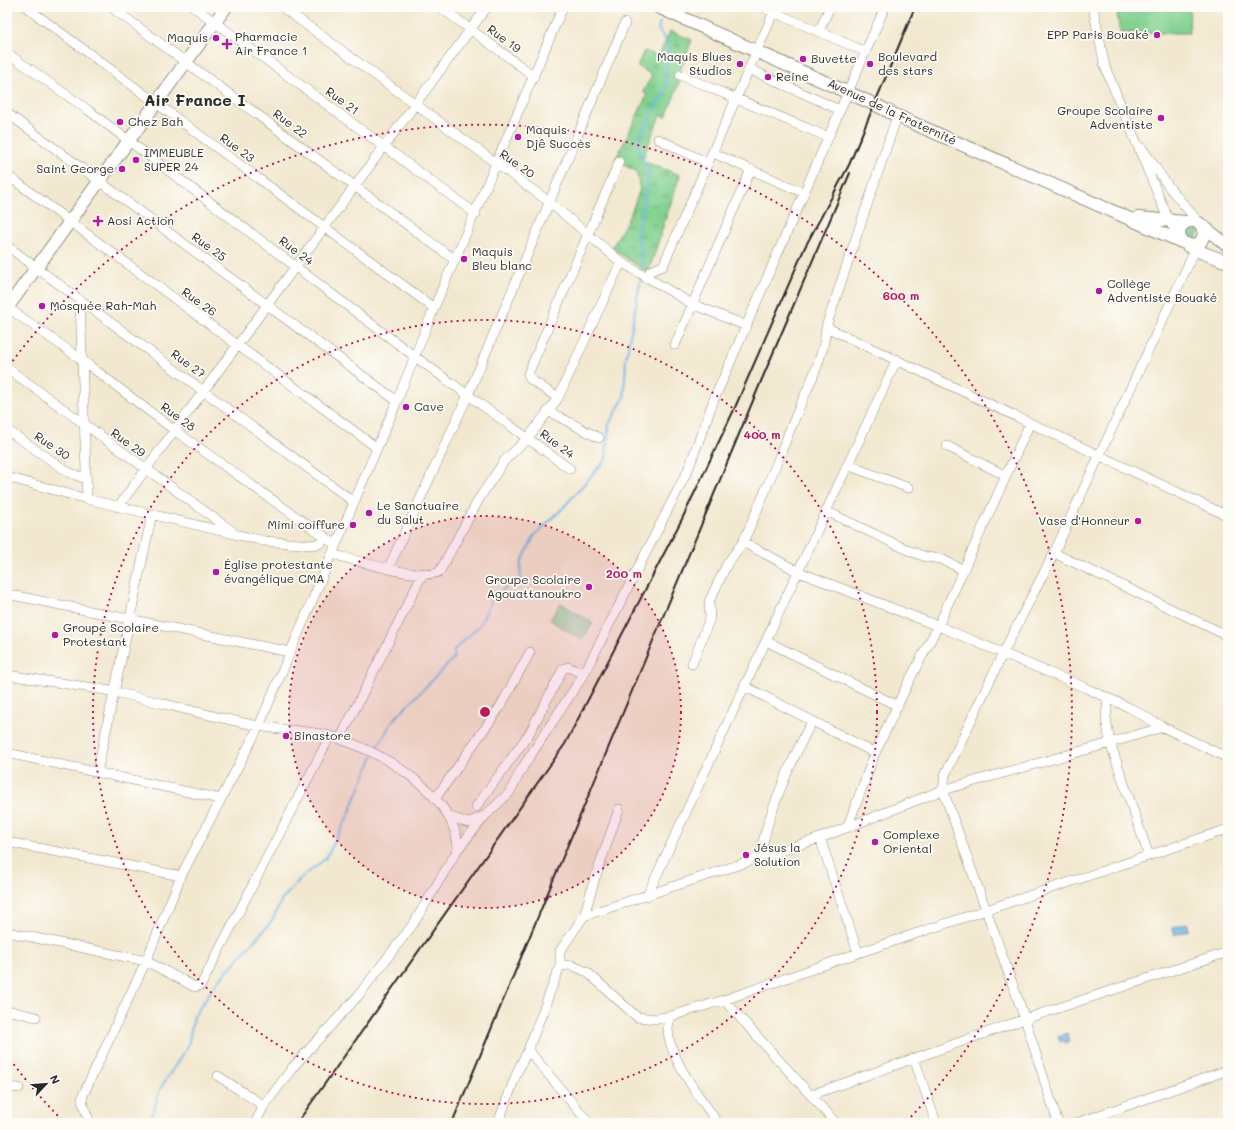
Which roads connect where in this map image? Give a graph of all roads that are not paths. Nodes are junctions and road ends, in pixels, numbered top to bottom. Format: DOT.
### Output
graph roads {
  1 [pos="26,7"];
  2 [pos="111,7"];
  3 [pos="194,7"];
  4 [pos="226,7"];
  5 [pos="282,7"];
  6 [pos="440,7"];
  7 [pos="487,7"];
  8 [pos="563,7"];
  9 [pos="658,7"];
  10 [pos="762,7"];
  11 [pos="830,7"];
  12 [pos="885,7"];
  13 [pos="1093,7"];
  14 [pos="775,9"];
  15 [pos="215,23"];
  16 [pos="625,23"];
  17 [pos="470,29"];
  18 [pos="819,31"];
  19 [pos="757,51"];
  20 [pos="866,52"];
  21 [pos="7,53"];
  22 [pos="186,62"];
  23 [pos="749,69"];
  24 [pos="680,75"];
  25 [pos="534,76"];
  26 [pos="848,92"];
  27 [pos="736,98"];
  28 [pos="156,103"];
  29 [pos="415,105"];
  30 [pos="840,110"];
  31 [pos="7,113"];
  32 [pos="897,116"];
  33 [pos="828,137"];
  34 [pos="658,139"];
  35 [pos="1137,140"];
  36 [pos="128,142"];
  37 [pos="383,147"];
  38 [pos="713,153"];
  39 [pos="619,162"];
  40 [pos="708,163"];
  41 [pos="497,165"];
  42 [pos="751,169"];
  43 [pos="7,175"];
  44 [pos="99,181"];
  45 [pos="354,186"];
  46 [pos="804,193"];
  47 [pos="548,201"];
  48 [pos="476,214"];
  49 [pos="1127,216"];
  50 [pos="70,221"];
  51 [pos="1169,221"];
  52 [pos="1186,222"];
  53 [pos="1201,225"];
  54 [pos="324,227"];
  55 [pos="587,235"];
  56 [pos="1186,244"];
  57 [pos="7,246"];
  58 [pos="1228,246"];
  59 [pos="455,260"];
  60 [pos="621,262"];
  61 [pos="1228,262"];
  62 [pos="296,266"];
  63 [pos="36,268"];
  64 [pos="646,278"];
  65 [pos="80,300"];
  66 [pos="692,304"];
  67 [pos="267,305"];
  68 [pos="7,307"];
  69 [pos="434,308"];
  70 [pos="746,326"];
  71 [pos="826,327"];
  72 [pos="237,345"];
  73 [pos="675,345"];
  74 [pos="414,356"];
  75 [pos="897,359"];
  76 [pos="82,360"];
  77 [pos="7,368"];
  78 [pos="203,391"];
  79 [pos="468,395"];
  80 [pos="558,398"];
  81 [pos="397,401"];
  82 [pos="548,412"];
  83 [pos="1030,423"];
  84 [pos="84,425"];
  85 [pos="7,430"];
  86 [pos="174,430"];
  87 [pos="528,438"];
  88 [pos="599,438"];
  89 [pos="947,446"];
  90 [pos="377,448"];
  91 [pos="1100,455"];
  92 [pos="847,465"];
  93 [pos="570,469"];
  94 [pos="145,470"];
  95 [pos="1006,476"];
  96 [pos="7,477"];
  97 [pos="86,480"];
  98 [pos="909,488"];
  99 [pos="87,499"];
  100 [pos="354,502"];
  101 [pos="118,507"];
  102 [pos="826,511"];
  103 [pos="152,514"];
  104 [pos="1228,516"];
  105 [pos="237,535"];
  106 [pos="325,538"];
  107 [pos="743,542"];
  108 [pos="336,545"];
  109 [pos="332,554"];
  110 [pos="1054,554"];
  111 [pos="388,570"];
  112 [pos="964,570"];
  113 [pos="799,572"];
  114 [pos="423,573"];
  115 [pos="7,594"];
  116 [pos="130,620"];
  117 [pos="938,626"];
  118 [pos="1228,636"];
  119 [pos="766,641"];
  120 [pos="290,652"];
  121 [pos="530,652"];
  122 [pos="1003,653"];
  123 [pos="692,664"];
  124 [pos="584,674"];
  125 [pos="7,675"];
  126 [pos="744,686"];
  127 [pos="114,692"];
  128 [pos="1108,698"];
  129 [pos="898,706"];
  130 [pos="812,721"];
  131 [pos="259,726"];
  132 [pos="1163,727"];
  133 [pos="330,736"];
  134 [pos="340,739"];
  135 [pos="1110,743"];
  136 [pos="876,753"];
  137 [pos="7,754"];
  138 [pos="1228,758"];
  139 [pos="97,773"];
  140 [pos="944,790"];
  141 [pos="221,799"];
  142 [pos="435,799"];
  143 [pos="476,807"];
  144 [pos="619,809"];
  145 [pos="447,815"];
  146 [pos="486,815"];
  147 [pos="847,828"];
  148 [pos="1228,829"];
  149 [pos="820,838"];
  150 [pos="7,842"];
  151 [pos="458,849"];
  152 [pos="1148,856"];
  153 [pos="759,860"];
  154 [pos="181,876"];
  155 [pos="647,896"];
  156 [pos="986,910"];
  157 [pos="584,916"];
  158 [pos="7,932"];
  159 [pos="858,952"];
  160 [pos="1228,952"];
  161 [pos="146,961"];
  162 [pos="560,966"];
  163 [pos="724,1000"];
  164 [pos="7,1010"];
  165 [pos="671,1016"];
  166 [pos="36,1017"];
  167 [pos="1025,1020"];
  168 [pos="528,1050"];
  169 [pos="914,1058"];
  170 [pos="1228,1070"];
  171 [pos="218,1076"];
  172 [pos="7,1087"];
  173 [pos="19,1088"];
  174 [pos="811,1095"];
  175 [pos="264,1106"];
  176 [pos="90,1123"];
  177 [pos="255,1123"];
  178 [pos="498,1123"];
  179 [pos="589,1123"];
  180 [pos="718,1123"];
  181 [pos="836,1123"];
  182 [pos="936,1123"];
  183 [pos="1058,1123"];
  184 [pos="1077,1123"];
  1 -- 28 [label="street, Rue 23"];
  2 -- 22 [label="street, Rue 22"];
  3 -- 15 [label="street, Rue 21"];
  4 -- 15 [label="main road"];
  5 -- 29 [label="street, Rue 20"];
  6 -- 17 [label="street, Rue 19"];
  7 -- 17 [label="street"];
  8 -- 25 [label="street"];
  9 -- 19 [label="main road, Avenue de la Fraternité"];
  10 -- 14 [label="street"];
  11 -- 18 [label="street"];
  12 -- 20 [label="street"];
  13 -- 35 [label="street"];
  14 -- 18 [label="street"];
  14 -- 19 [label="street"];
  15 -- 22 [label="main road"];
  15 -- 37 [label="street, Rue 21"];
  16 -- 47 [label="street"];
  17 -- 25 [label="street, Rue 19"];
  17 -- 29 [label="street"];
  18 -- 20 [label="street"];
  19 -- 23 [label="street"];
  19 -- 26 [label="main road, Avenue de la Fraternité"];
  20 -- 26 [label="street"];
  21 -- 36 [label="street, Rue 24"];
  22 -- 28 [label="main road"];
  22 -- 45 [label="street, Rue 22"];
  23 -- 27 [label="street"];
  23 -- 30 [label="street"];
  24 -- 27 [label="street"];
  25 -- 41 [label="street"];
  26 -- 30 [label="street"];
  26 -- 32 [label="main road, Avenue de la Fraternité"];
  27 -- 33 [label="street"];
  27 -- 38 [label="street"];
  28 -- 36 [label="main road"];
  28 -- 54 [label="street, Rue 23"];
  29 -- 37 [label="street"];
  29 -- 41 [label="street, Rue 20"];
  30 -- 33 [label="street"];
  31 -- 44 [label="street, Rue 25"];
  32 -- 49 [label="main road, Avenue de la Fraternité"];
  32 -- 71 [label="street"];
  33 -- 46 [label="street"];
  34 -- 40 [label="street"];
  35 -- 51 [label="street"];
  35 -- 53 [label="street"];
  36 -- 44 [label="main road"];
  36 -- 62 [label="street, Rue 24"];
  37 -- 45 [label="street"];
  37 -- 48 [label="street, Rue 21"];
  38 -- 40 [label="street"];
  38 -- 42 [label="street"];
  39 -- 55 [label="street"];
  40 -- 64 [label="street"];
  41 -- 47 [label="street, Rue 20"];
  41 -- 48 [label="street"];
  42 -- 46 [label="street"];
  42 -- 66 [label="street"];
  43 -- 50 [label="street, Rue 26"];
  44 -- 50 [label="main road"];
  44 -- 67 [label="street, Rue 25"];
  45 -- 54 [label="street"];
  45 -- 59 [label="street, Rue 22"];
  46 -- 70 [label="street"];
  47 -- 55 [label="street, Rue 20"];
  47 -- 79 [label="street"];
  48 -- 59 [label="street"];
  49 -- 51 [label="main road, Avenue de la Fraternité"];
  49 -- 56 [label="main road, Avenue de la Fraternité"];
  50 -- 63 [label="main road"];
  50 -- 72 [label="street, Rue 26"];
  51 -- 52 [label="main road, Avenue de la Fraternité"];
  51 -- 56 [label="street"];
  52 -- 53 [label="main road"];
  52 -- 56 [label="main road"];
  53 -- 56 [label="main road"];
  53 -- 58 [label="main road"];
  54 -- 62 [label="street"];
  54 -- 69 [label="street, Rue 23"];
  55 -- 60 [label="street, Rue 20"];
  55 -- 80 [label="street"];
  56 -- 61 [label="main road, Avenue de la Fraternité"];
  56 -- 91 [label="street"];
  57 -- 63 [label="street, Rue 27"];
  59 -- 69 [label="street"];
  60 -- 64 [label="street, Rue 20"];
  60 -- 80 [label="street"];
  62 -- 67 [label="street"];
  62 -- 74 [label="street, Rue 24"];
  63 -- 65 [label="street, Rue 27"];
  63 -- 68 [label="main road"];
  64 -- 66 [label="street, Rue 20"];
  65 -- 76 [label="street"];
  65 -- 78 [label="street, Rue 27"];
  66 -- 70 [label="street, Rue 20"];
  66 -- 73 [label="street"];
  67 -- 72 [label="street"];
  67 -- 81 [label="street, Rue 25"];
  68 -- 76 [label="street, Rue 28"];
  69 -- 74 [label="street"];
  70 -- 124 [label="street"];
  71 -- 75 [label="street"];
  71 -- 107 [label="street"];
  72 -- 78 [label="street"];
  72 -- 90 [label="street, Rue 26"];
  74 -- 79 [label="street, Rue 24"];
  74 -- 81 [label="street"];
  75 -- 83 [label="street"];
  75 -- 92 [label="street"];
  76 -- 84 [label="street"];
  76 -- 86 [label="street, Rue 28"];
  77 -- 84 [label="street, Rue 29"];
  78 -- 86 [label="street"];
  78 -- 100 [label="street, Rue 27"];
  79 -- 87 [label="street, Rue 24"];
  79 -- 111 [label="street"];
  80 -- 82 [label="street"];
  81 -- 90 [label="street"];
  82 -- 87 [label="street"];
  82 -- 88 [label="street"];
  83 -- 91 [label="street"];
  83 -- 95 [label="street"];
  84 -- 94 [label="street, Rue 29"];
  84 -- 97 [label="street"];
  85 -- 97 [label="street, Rue 30"];
  86 -- 94 [label="street"];
  86 -- 106 [label="street, Rue 28"];
  87 -- 93 [label="street, Rue 24"];
  87 -- 114 [label="street"];
  89 -- 95 [label="street"];
  90 -- 100 [label="street"];
  91 -- 104 [label="street"];
  91 -- 110 [label="street"];
  92 -- 98 [label="street"];
  92 -- 102 [label="street"];
  94 -- 101 [label="street"];
  94 -- 105 [label="street, Rue 29"];
  95 -- 112 [label="street"];
  96 -- 99 [label="street"];
  97 -- 99 [label="street"];
  99 -- 101 [label="street"];
  100 -- 108 [label="street"];
  101 -- 103 [label="street"];
  102 -- 112 [label="street"];
  102 -- 113 [label="street"];
  103 -- 105 [label="street"];
  103 -- 116 [label="street"];
  105 -- 106 [label="street"];
  106 -- 108 [label="street, Rue 28"];
  107 -- 113 [label="street"];
  107 -- 123 [label="street"];
  108 -- 109 [label="street"];
  109 -- 111 [label="street"];
  109 -- 120 [label="street"];
  110 -- 118 [label="street"];
  110 -- 122 [label="street"];
  111 -- 114 [label="street"];
  112 -- 117 [label="street"];
  113 -- 117 [label="street"];
  113 -- 119 [label="street"];
  114 -- 134 [label="street"];
  115 -- 116 [label="street"];
  116 -- 120 [label="street"];
  116 -- 127 [label="street"];
  117 -- 122 [label="street"];
  117 -- 129 [label="street"];
  119 -- 126 [label="street"];
  119 -- 129 [label="street"];
  120 -- 131 [label="street"];
  121 -- 142 [label="street"];
  122 -- 128 [label="street"];
  122 -- 140 [label="street"];
  124 -- 143 [label="street"];
  124 -- 146 [label="street"];
  125 -- 127 [label="street"];
  126 -- 130 [label="street"];
  126 -- 155 [label="street"];
  127 -- 131 [label="street"];
  127 -- 139 [label="street"];
  128 -- 132 [label="street"];
  128 -- 135 [label="street"];
  129 -- 136 [label="street"];
  130 -- 136 [label="street"];
  130 -- 153 [label="street"];
  131 -- 133 [label="street"];
  131 -- 141 [label="street"];
  132 -- 135 [label="street"];
  132 -- 138 [label="street"];
  133 -- 134 [label="street"];
  133 -- 161 [label="street"];
  134 -- 142 [label="street"];
  135 -- 140 [label="street"];
  135 -- 152 [label="street"];
  136 -- 147 [label="street"];
  137 -- 139 [label="street"];
  139 -- 141 [label="street"];
  140 -- 147 [label="street"];
  140 -- 156 [label="street"];
  141 -- 154 [label="street"];
  142 -- 145 [label="street"];
  144 -- 157 [label="street"];
  145 -- 146 [label="street"];
  145 -- 151 [label="street"];
  146 -- 151 [label="street"];
  147 -- 149 [label="street"];
  148 -- 152 [label="street"];
  149 -- 153 [label="street"];
  149 -- 159 [label="street"];
  150 -- 154 [label="street"];
  151 -- 175 [label="street"];
  152 -- 156 [label="street"];
  153 -- 155 [label="street"];
  154 -- 161 [label="street"];
  155 -- 157 [label="street"];
  156 -- 159 [label="street"];
  156 -- 167 [label="street"];
  157 -- 162 [label="street"];
  158 -- 161 [label="street"];
  159 -- 163 [label="street"];
  160 -- 167 [label="street"];
  161 -- 176 [label="street"];
  162 -- 165 [label="street"];
  162 -- 168 [label="street"];
  163 -- 165 [label="street"];
  163 -- 174 [label="street"];
  164 -- 166 [label="street"];
  165 -- 180 [label="street"];
  167 -- 169 [label="street"];
  167 -- 183 [label="street"];
  168 -- 178 [label="street"];
  168 -- 179 [label="street"];
  169 -- 174 [label="street"];
  169 -- 182 [label="street"];
  170 -- 184 [label="street"];
  171 -- 175 [label="street"];
  172 -- 173 [label="street"];
  174 -- 181 [label="street"];
  175 -- 177 [label="street"];
}
